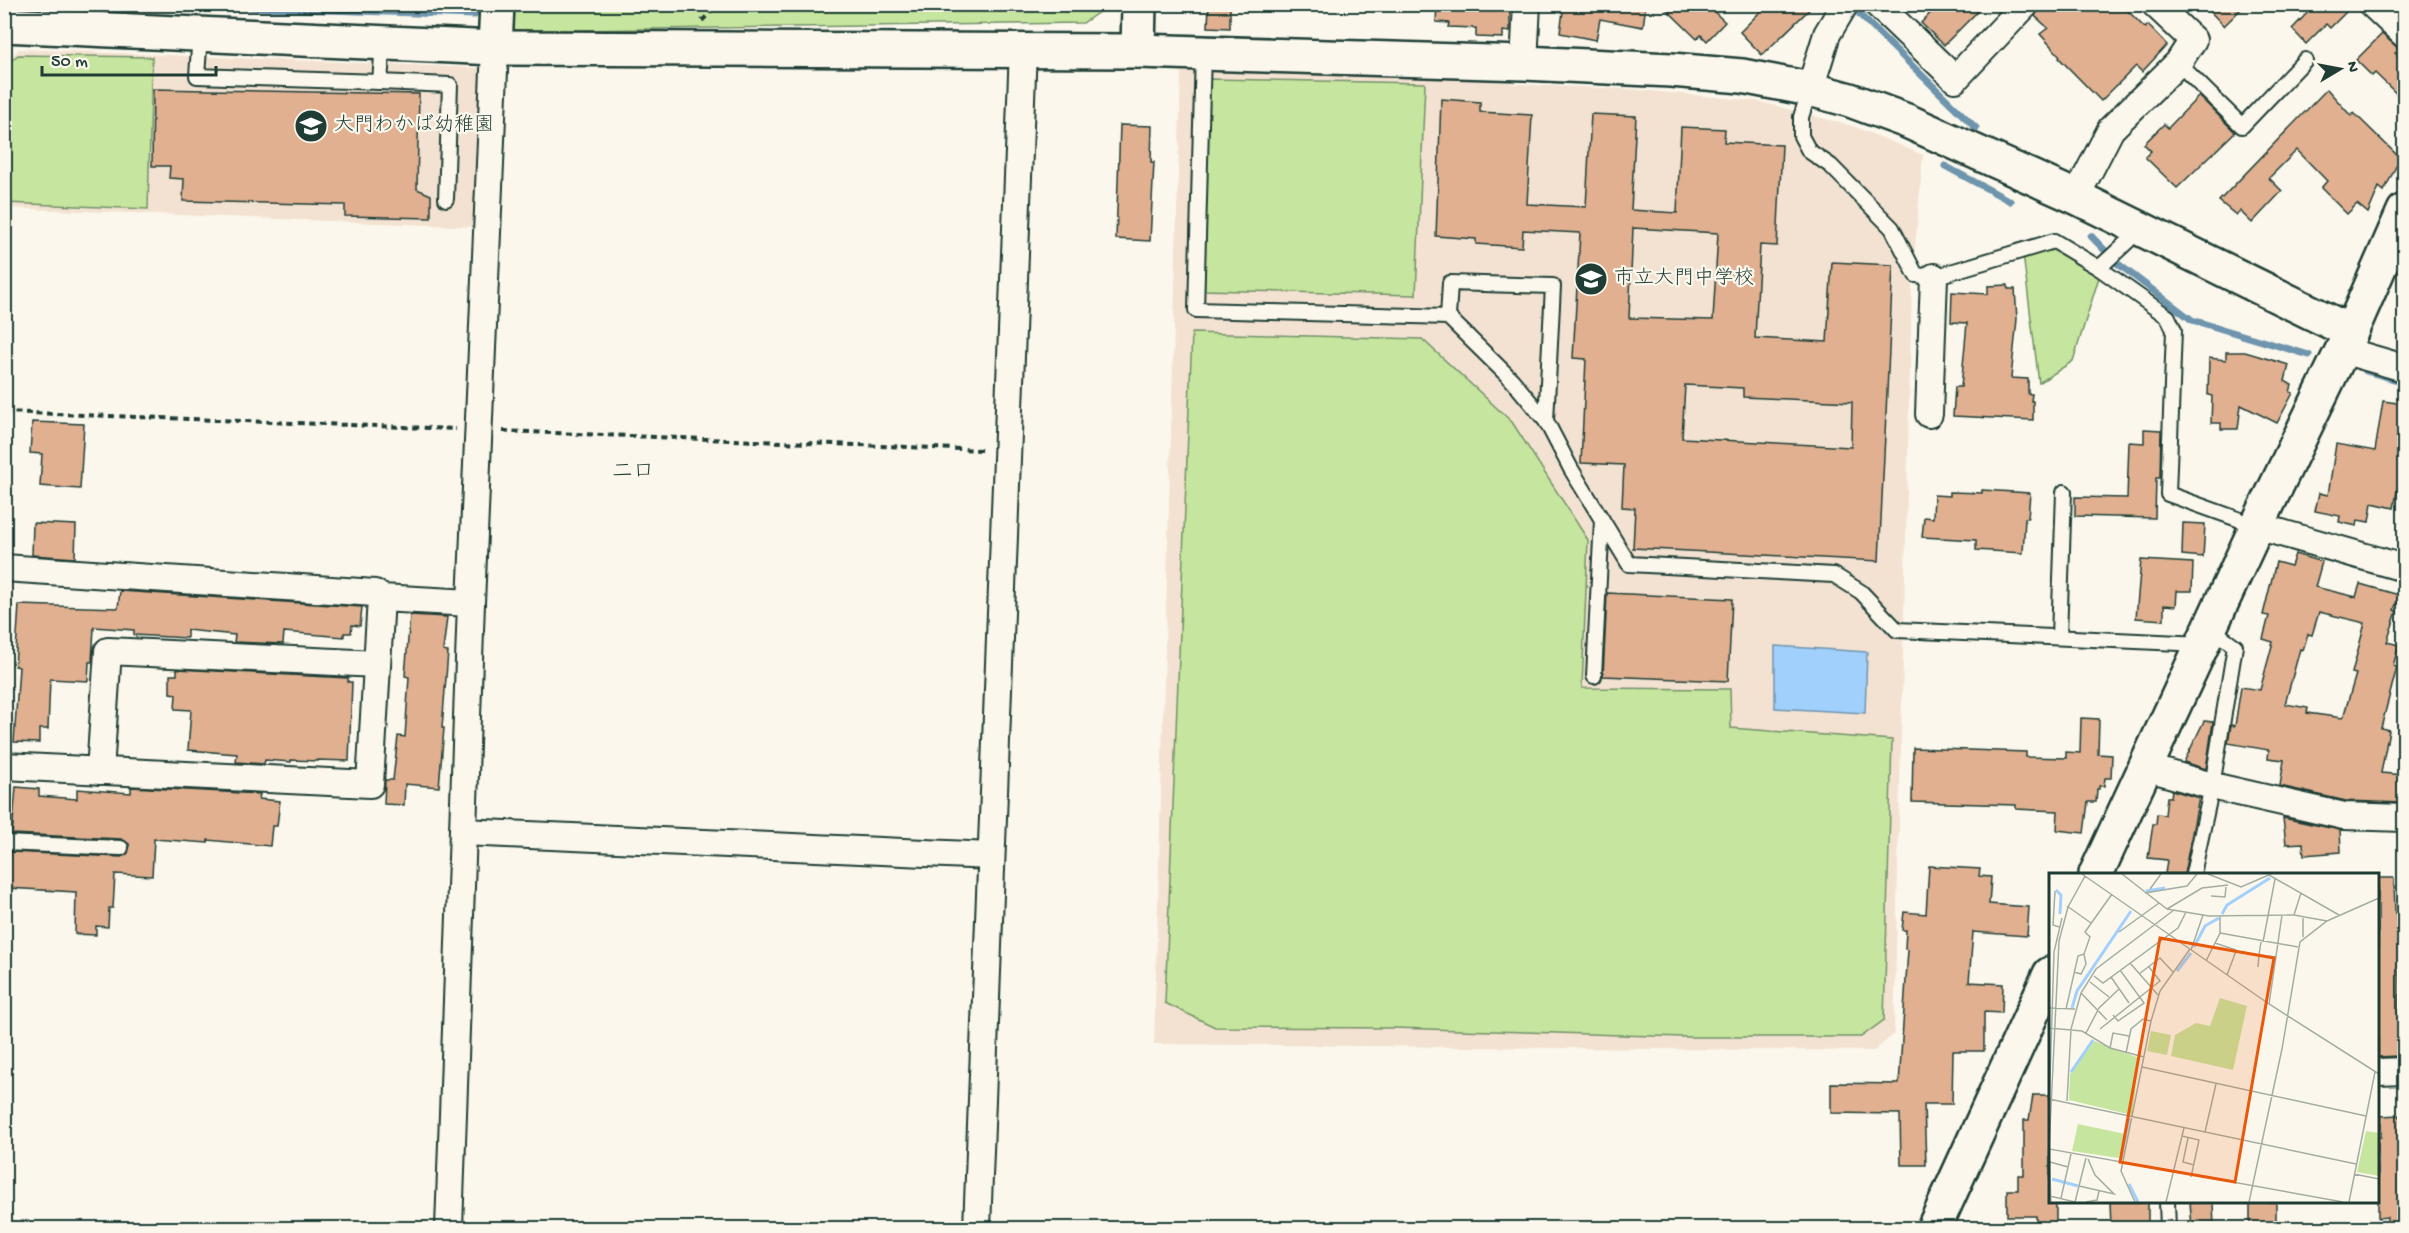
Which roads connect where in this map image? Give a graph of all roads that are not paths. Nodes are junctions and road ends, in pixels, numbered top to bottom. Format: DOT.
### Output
graph roads {
  1 [pos="497,4"];
  2 [pos="1139,4"];
  3 [pos="1527,4"];
  4 [pos="1845,4"];
  5 [pos="1877,4"];
  6 [pos="2026,4"];
  7 [pos="2155,4"];
  8 [pos="2372,4"];
  9 [pos="4,25"];
  10 [pos="200,34"];
  11 [pos="2404,34"];
  12 [pos="383,43"];
  13 [pos="495,48"];
  14 [pos="1023,49"];
  15 [pos="1138,51"];
  16 [pos="1203,52"];
  17 [pos="2305,60"];
  18 [pos="1524,63"];
  19 [pos="2178,63"];
  20 [pos="380,82"];
  21 [pos="1810,89"];
  22 [pos="2076,197"];
  23 [pos="446,199"];
  24 [pos="2404,212"];
  25 [pos="2138,227"];
  26 [pos="2099,268"];
  27 [pos="1934,277"];
  28 [pos="1448,316"];
  29 [pos="2347,341"];
  30 [pos="2404,368"];
  31 [pos="1929,414"];
  32 [pos="1546,421"];
  33 [pos="2064,492"];
  34 [pos="1602,520"];
  35 [pos="2257,526"];
  36 [pos="4,568"];
  37 [pos="2404,568"];
  38 [pos="381,598"];
  39 [pos="471,603"];
  40 [pos="2206,636"];
  41 [pos="2059,637"];
  42 [pos="377,664"];
  43 [pos="1594,676"];
  44 [pos="4,766"];
  45 [pos="2145,767"];
  46 [pos="100,771"];
  47 [pos="2212,786"];
  48 [pos="2404,818"];
  49 [pos="463,832"];
  50 [pos="4,843"];
  51 [pos="121,848"];
  52 [pos="991,856"];
  53 [pos="2096,873"];
  54 [pos="2193,873"];
  55 [pos="2049,976"];
  56 [pos="2404,1071"];
  57 [pos="2379,1072"];
  58 [pos="2167,1203"];
  59 [pos="449,1228"];
  60 [pos="977,1228"];
  61 [pos="1934,1228"];
  62 [pos="2168,1228"];
  1 -- 13 [label="street"];
  2 -- 15 [label="street"];
  3 -- 18 [label="street"];
  4 -- 21 [label="street"];
  5 -- 6 [label="street"];
  7 -- 19 [label="street"];
  8 -- 11 [label="street"];
  9 -- 10 [label="street"];
  10 -- 12 [label="street"];
  10 -- 20 [label="lane"];
  12 -- 13 [label="street"];
  12 -- 20 [label="lane"];
  13 -- 14 [label="street"];
  13 -- 39 [label="street"];
  14 -- 15 [label="street"];
  14 -- 52 [label="street"];
  15 -- 16 [label="street"];
  16 -- 18 [label="street"];
  16 -- 28 [label="lane"];
  17 -- 19 [label="lane"];
  18 -- 21 [label="street"];
  19 -- 22 [label="street"];
  20 -- 23 [label="lane"];
  21 -- 22 [label="street"];
  21 -- 27 [label="lane"];
  22 -- 25 [label="street"];
  24 -- 29 [label="street"];
  25 -- 26 [label="lane"];
  25 -- 29 [label="street"];
  26 -- 27 [label="lane"];
  26 -- 35 [label="lane"];
  27 -- 31 [label="street"];
  28 -- 32 [label="lane"];
  28 -- 32 [label="lane"];
  29 -- 30 [label="street"];
  29 -- 35 [label="street"];
  32 -- 34 [label="lane"];
  33 -- 41 [label="lane"];
  34 -- 41 [label="lane"];
  34 -- 43 [label="lane"];
  35 -- 37 [label="street"];
  35 -- 40 [label="street"];
  36 -- 38 [label="street"];
  38 -- 39 [label="street"];
  38 -- 42 [label="street"];
  39 -- 49 [label="street"];
  40 -- 41 [label="lane"];
  40 -- 45 [label="street"];
  40 -- 47 [label="lane"];
  42 -- 46 [label="street"];
  42 -- 46 [label="street"];
  44 -- 46 [label="street"];
  45 -- 47 [label="street"];
  45 -- 53 [label="street"];
  47 -- 48 [label="street"];
  47 -- 54 [label="lane"];
  49 -- 52 [label="street"];
  49 -- 59 [label="street"];
  50 -- 51 [label="lane"];
  52 -- 60 [label="street"];
  55 -- 61 [label="street"];
  56 -- 57 [label="street"];
  58 -- 62 [label="lane"];
}
